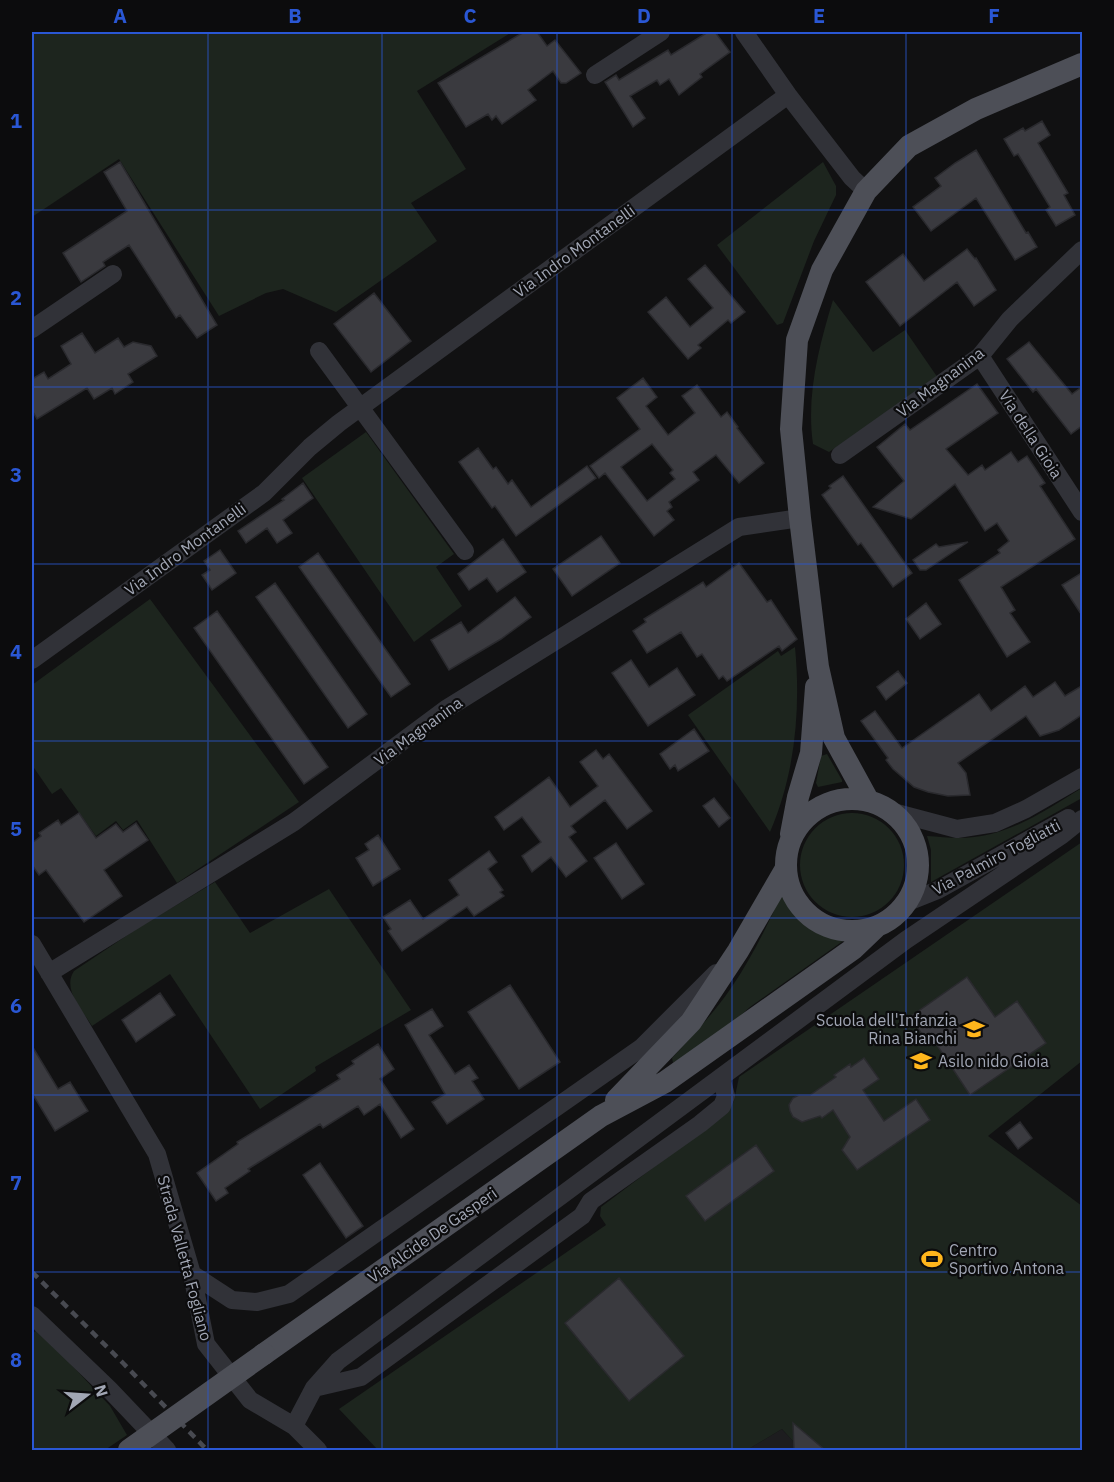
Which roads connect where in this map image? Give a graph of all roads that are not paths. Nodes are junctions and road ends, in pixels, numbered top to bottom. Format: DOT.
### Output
graph roads {
  1 [pos="661,32"];
  2 [pos="744,32"];
  3 [pos="1083,64"];
  4 [pos="595,75"];
  5 [pos="1083,81"];
  6 [pos="788,94"];
  7 [pos="1007,96"];
  8 [pos="866,190"];
  9 [pos="1083,250"];
  10 [pos="113,274"];
  11 [pos="32,329"];
  12 [pos="319,351"];
  13 [pos="980,356"];
  14 [pos="360,408"];
  15 [pos="840,454"];
  16 [pos="1083,512"];
  17 [pos="800,518"];
  18 [pos="465,551"];
  19 [pos="32,660"];
  20 [pos="818,668"];
  21 [pos="1083,777"];
  22 [pos="868,800"];
  23 [pos="1083,810"];
  24 [pos="893,812"];
  25 [pos="1083,819"];
  26 [pos="791,837"];
  27 [pos="785,870"];
  28 [pos="906,904"];
  29 [pos="876,927"];
  30 [pos="906,940"];
  31 [pos="32,944"];
  32 [pos="738,951"];
  33 [pos="49,973"];
  34 [pos="721,1077"];
  35 [pos="601,1116"];
  36 [pos="192,1274"];
  37 [pos="32,1315"];
  38 [pos="314,1388"];
  39 [pos="294,1426"];
  40 [pos="129,1450"];
  41 [pos="167,1450"];
  42 [pos="318,1450"];
  1 -- 4 [label="street"];
  2 -- 6 [label="street"];
  3 -- 7 [label="main road"];
  5 -- 7 [label="main road"];
  6 -- 8 [label="street"];
  6 -- 14 [label="street, Via Indro Montanelli"];
  7 -- 8 [label="main road"];
  8 -- 17 [label="main road"];
  9 -- 13 [label="street, Via Magnanina"];
  10 -- 11 [label="street"];
  12 -- 14 [label="street"];
  13 -- 15 [label="street, Via Magnanina"];
  13 -- 16 [label="street, Via della Gioia"];
  14 -- 18 [label="street"];
  14 -- 19 [label="street, Via Indro Montanelli"];
  17 -- 20 [label="main road"];
  17 -- 33 [label="street, Via Magnanina"];
  20 -- 22 [label="main road"];
  20 -- 26 [label="main road"];
  21 -- 24 [label="street, Via Palmiro Togliatti"];
  22 -- 24 [label="main road, Via Alcide De Gasperi"];
  22 -- 26 [label="main road, Via Alcide De Gasperi"];
  23 -- 28 [label="street, Via Palmiro Togliatti"];
  24 -- 28 [label="main road, Via Alcide De Gasperi"];
  25 -- 30 [label="street"];
  26 -- 27 [label="main road, Via Alcide De Gasperi"];
  27 -- 29 [label="main road, Via Alcide De Gasperi"];
  27 -- 32 [label="main road, Via Alcide De Gasperi"];
  28 -- 29 [label="main road, Via Alcide De Gasperi"];
  28 -- 30 [label="street"];
  29 -- 35 [label="main road, Via Alcide De Gasperi"];
  30 -- 34 [label="street"];
  31 -- 33 [label="street, Strada Valletta Fogliano"];
  32 -- 35 [label="main road, Via Alcide De Gasperi"];
  32 -- 36 [label="street"];
  33 -- 36 [label="street, Strada Valletta Fogliano"];
  34 -- 38 [label="street"];
  34 -- 38 [label="street"];
  35 -- 40 [label="main road, Via Alcide De Gasperi, bridge"];
  36 -- 39 [label="street, Strada Valletta Fogliano"];
  37 -- 41 [label="street"];
  38 -- 39 [label="street"];
  39 -- 42 [label="street, Strada Valletta Fogliano"];
}
